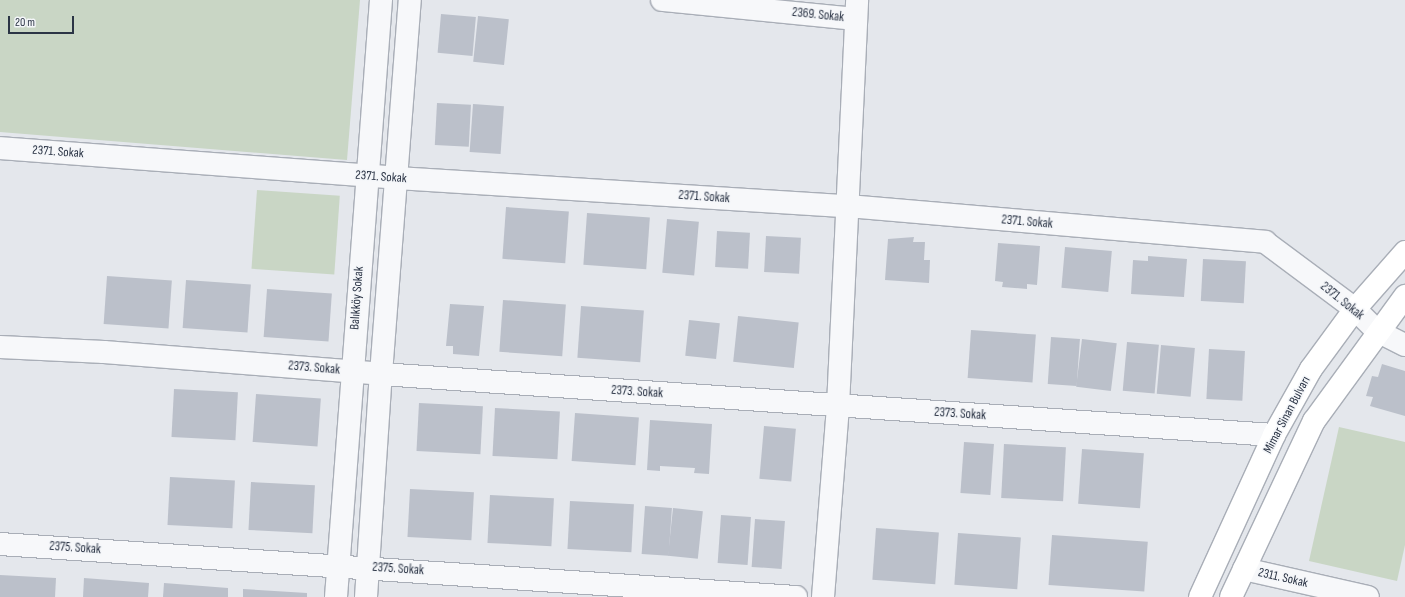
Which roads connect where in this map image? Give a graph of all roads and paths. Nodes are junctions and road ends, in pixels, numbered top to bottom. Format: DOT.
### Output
graph roads {
  1 [pos="381,0"];
  2 [pos="410,0"];
  3 [pos="662,0"];
  4 [pos="856,9"];
  5 [pos="0,148"];
  6 [pos="367,176"];
  7 [pos="396,178"];
  8 [pos="847,206"];
  9 [pos="1405,252"];
  10 [pos="1405,296"];
  11 [pos="1355,309"];
  12 [pos="1377,331"];
  13 [pos="1405,345"];
  14 [pos="0,347"];
  15 [pos="352,371"];
  16 [pos="380,374"];
  17 [pos="838,406"];
  18 [pos="1274,435"];
  19 [pos="0,544"];
  20 [pos="338,564"];
  21 [pos="368,567"];
  22 [pos="1244,569"];
  23 [pos="336,597"];
  24 [pos="366,597"];
  25 [pos="796,597"];
  26 [pos="822,597"];
  27 [pos="1200,597"];
  28 [pos="1232,597"];
  29 [pos="1368,597"];
  1 -- 6 [label="street, Balıkköy Sokak"];
  2 -- 7 [label="street"];
  3 -- 4 [label="street, 2369. Sokak"];
  4 -- 8 [label="street"];
  5 -- 6 [label="street, 2371. Sokak"];
  6 -- 7 [label="street, 2371. Sokak"];
  6 -- 15 [label="street, Balıkköy Sokak"];
  7 -- 8 [label="street, 2371. Sokak"];
  7 -- 16 [label="street"];
  8 -- 11 [label="street, 2371. Sokak"];
  8 -- 17 [label="street"];
  9 -- 11 [label="main road, Mimar Sinan Bulvarı"];
  10 -- 12 [label="main road, Mimar Sinan Bulvarı"];
  11 -- 12 [label="street, 2371. Sokak"];
  11 -- 18 [label="main road, Mimar Sinan Bulvarı"];
  12 -- 13 [label="street, 2371. Sokak"];
  12 -- 22 [label="main road, Mimar Sinan Bulvarı"];
  14 -- 15 [label="street, 2373. Sokak"];
  15 -- 16 [label="street, 2373. Sokak"];
  15 -- 20 [label="street, Balıkköy Sokak"];
  16 -- 17 [label="street, 2373. Sokak"];
  16 -- 21 [label="street"];
  17 -- 18 [label="street, 2373. Sokak"];
  17 -- 26 [label="street"];
  18 -- 27 [label="main road, Mimar Sinan Bulvarı"];
  19 -- 20 [label="street, 2375. Sokak"];
  20 -- 21 [label="street, 2375. Sokak"];
  20 -- 23 [label="street, Balıkköy Sokak"];
  21 -- 24 [label="street"];
  21 -- 25 [label="street, 2375. Sokak"];
  22 -- 28 [label="main road, Mimar Sinan Bulvarı"];
  22 -- 29 [label="street, 2311. Sokak"];
}
